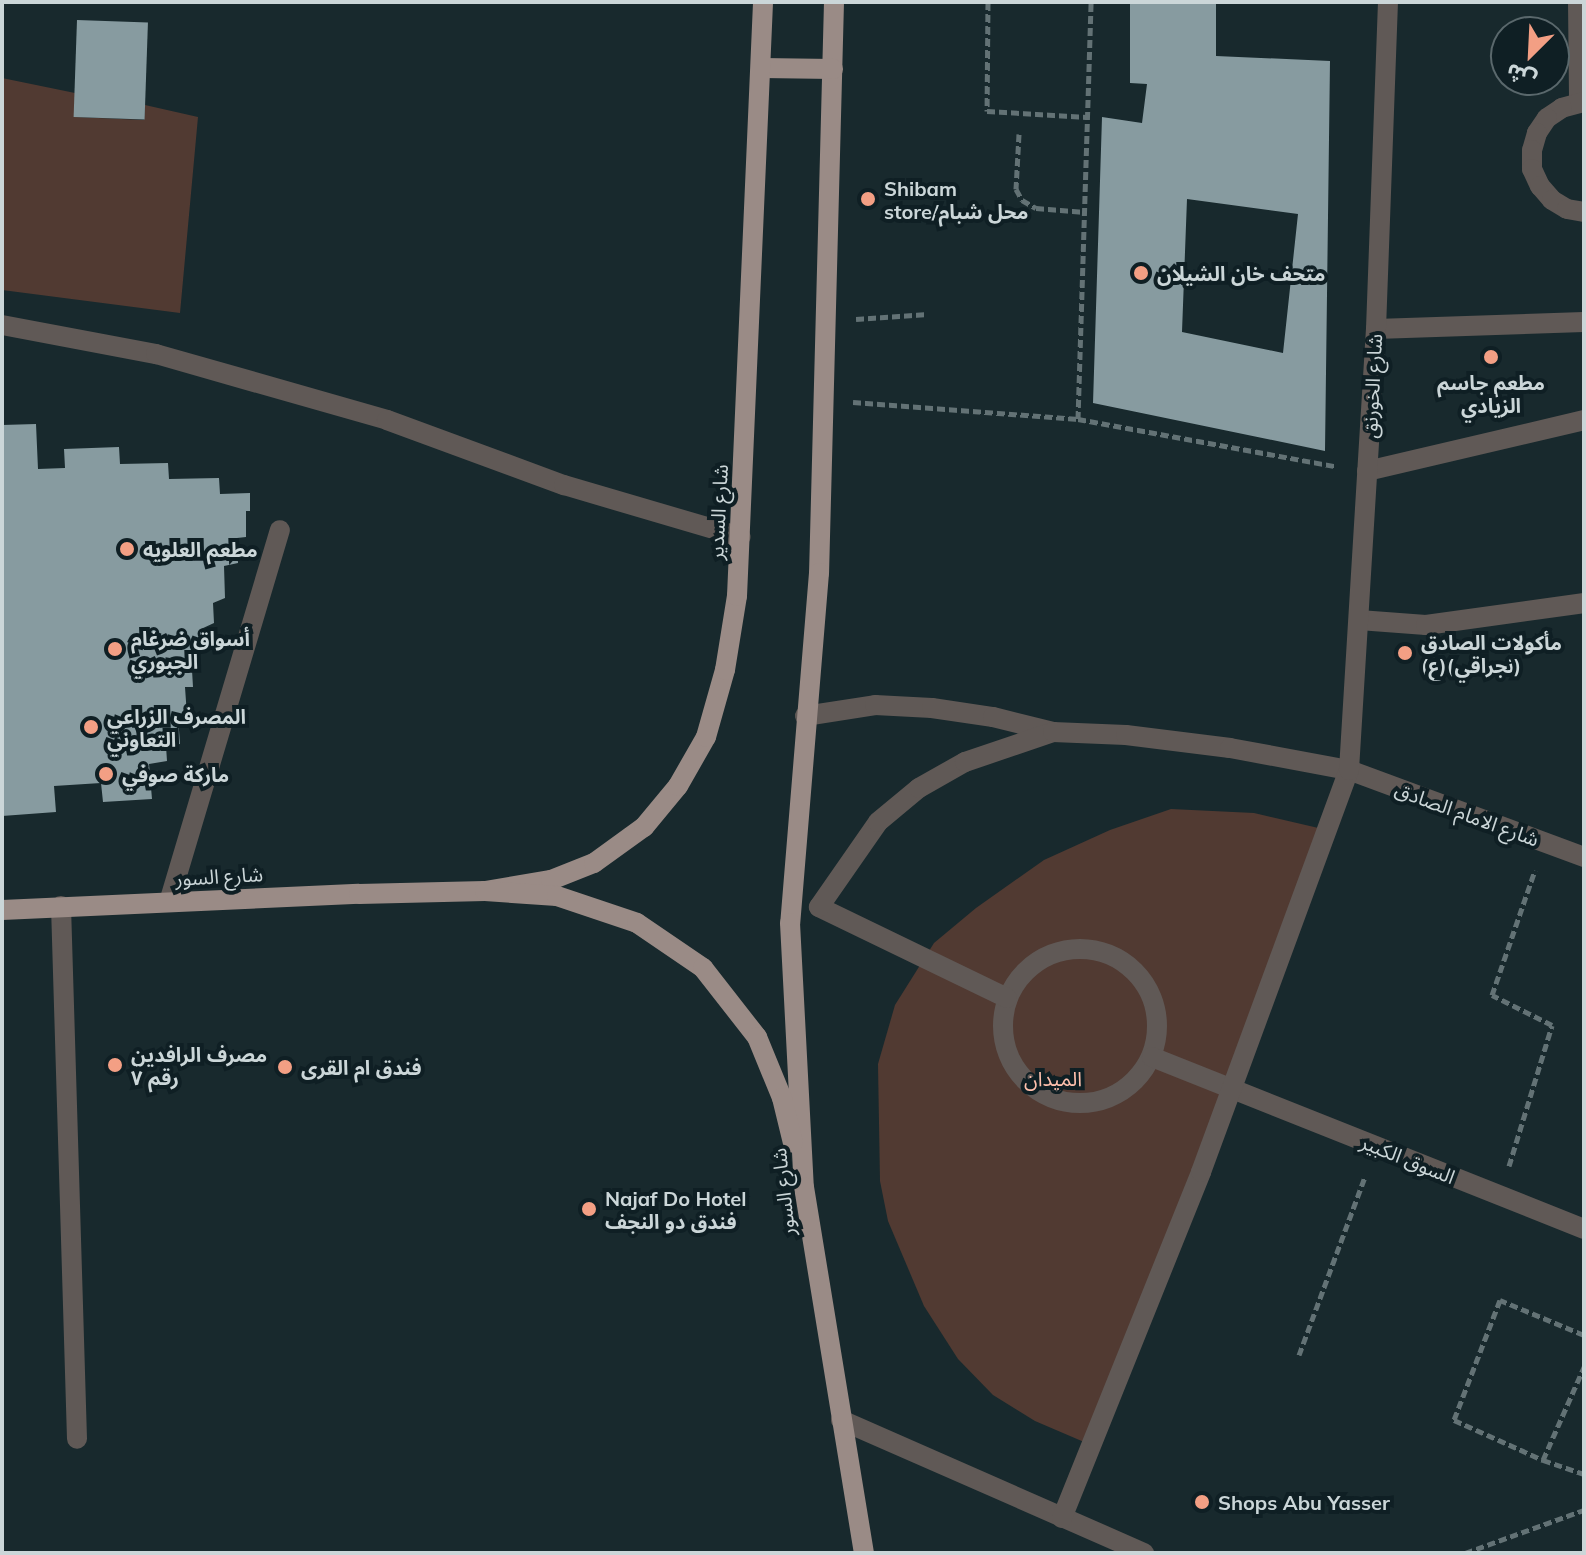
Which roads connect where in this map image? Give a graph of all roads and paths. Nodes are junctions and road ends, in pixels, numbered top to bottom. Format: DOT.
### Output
graph roads {
  1 [pos="763,2"];
  2 [pos="834,2"];
  3 [pos="988,2"];
  4 [pos="1091,2"];
  5 [pos="1388,2"];
  6 [pos="1578,2"];
  7 [pos="761,68"];
  8 [pos="833,69"];
  9 [pos="1582,102"];
  10 [pos="1087,117"];
  11 [pos="1019,134"];
  12 [pos="1085,212"];
  13 [pos="1584,212"];
  14 [pos="928,314"];
  15 [pos="827,321"];
  16 [pos="1584,322"];
  17 [pos="2,325"];
  18 [pos="1376,329"];
  19 [pos="825,400"];
  20 [pos="1078,419"];
  21 [pos="1584,420"];
  22 [pos="1367,471"];
  23 [pos="280,530"];
  24 [pos="741,537"];
  25 [pos="1584,603"];
  26 [pos="1359,620"];
  27 [pos="805,716"];
  28 [pos="1053,732"];
  29 [pos="1349,770"];
  30 [pos="1545,843"];
  31 [pos="1584,857"];
  32 [pos="485,891"];
  33 [pos="169,902"];
  34 [pos="61,906"];
  35 [pos="2,910"];
  36 [pos="1007,998"];
  37 [pos="1152,1057"];
  38 [pos="1232,1089"];
  39 [pos="1376,1146"];
  40 [pos="804,1187"];
  41 [pos="1500,1196"];
  42 [pos="1584,1229"];
  43 [pos="1584,1335"];
  44 [pos="1299,1355"];
  45 [pos="1584,1367"];
  46 [pos="841,1420"];
  47 [pos="77,1439"];
  48 [pos="1543,1460"];
  49 [pos="1584,1474"];
  50 [pos="1584,1510"];
  51 [pos="1062,1518"];
  52 [pos="864,1553"];
  53 [pos="1144,1553"];
  54 [pos="1465,1553"];
  1 -- 7 [label="main road, شارع السدير"];
  2 -- 8 [label="main road"];
  3 -- 10 [label="path"];
  4 -- 10 [label="path"];
  5 -- 18 [label="street, شارع الخورنق"];
  6 -- 9 [label="street"];
  7 -- 8 [label="main road"];
  7 -- 24 [label="main road, شارع السدير"];
  8 -- 15 [label="main road"];
  9 -- 13 [label="street"];
  10 -- 12 [label="path"];
  11 -- 12 [label="path"];
  12 -- 20 [label="path"];
  14 -- 15 [label="path"];
  15 -- 19 [label="main road"];
  16 -- 18 [label="street"];
  17 -- 24 [label="street"];
  18 -- 22 [label="street, شارع الخورنق"];
  19 -- 20 [label="path"];
  19 -- 27 [label="main road"];
  20 -- 22 [label="path"];
  21 -- 22 [label="street"];
  22 -- 26 [label="street, شارع الخورنق"];
  23 -- 33 [label="street"];
  24 -- 32 [label="main road, شارع السدير"];
  25 -- 26 [label="street"];
  26 -- 29 [label="street, شارع الخورنق"];
  27 -- 28 [label="street"];
  27 -- 40 [label="main road, شارع السور"];
  28 -- 29 [label="street, شارع الامام الصادق"];
  28 -- 36 [label="street"];
  29 -- 30 [label="street, شارع الامام الصادق"];
  29 -- 38 [label="street, شارع الخورنق"];
  30 -- 31 [label="street, شارع الامام الصادق"];
  30 -- 41 [label="path"];
  32 -- 33 [label="main road, شارع السور"];
  32 -- 40 [label="main road"];
  33 -- 34 [label="main road, شارع السور"];
  34 -- 35 [label="main road, شارع السور"];
  34 -- 47 [label="street"];
  36 -- 37 [label="street"];
  36 -- 37 [label="street"];
  37 -- 38 [label="street, السوق الكبير"];
  38 -- 39 [label="street, السوق الكبير"];
  38 -- 51 [label="street, شارع الخورنق"];
  39 -- 41 [label="street, السوق الكبير"];
  39 -- 44 [label="path"];
  40 -- 46 [label="main road, شارع السور"];
  41 -- 42 [label="street, السوق الكبير"];
  43 -- 48 [label="path"];
  45 -- 48 [label="path"];
  46 -- 51 [label="street"];
  46 -- 52 [label="main road, شارع السور"];
  48 -- 49 [label="path"];
  50 -- 54 [label="path"];
  51 -- 53 [label="street"];
}
